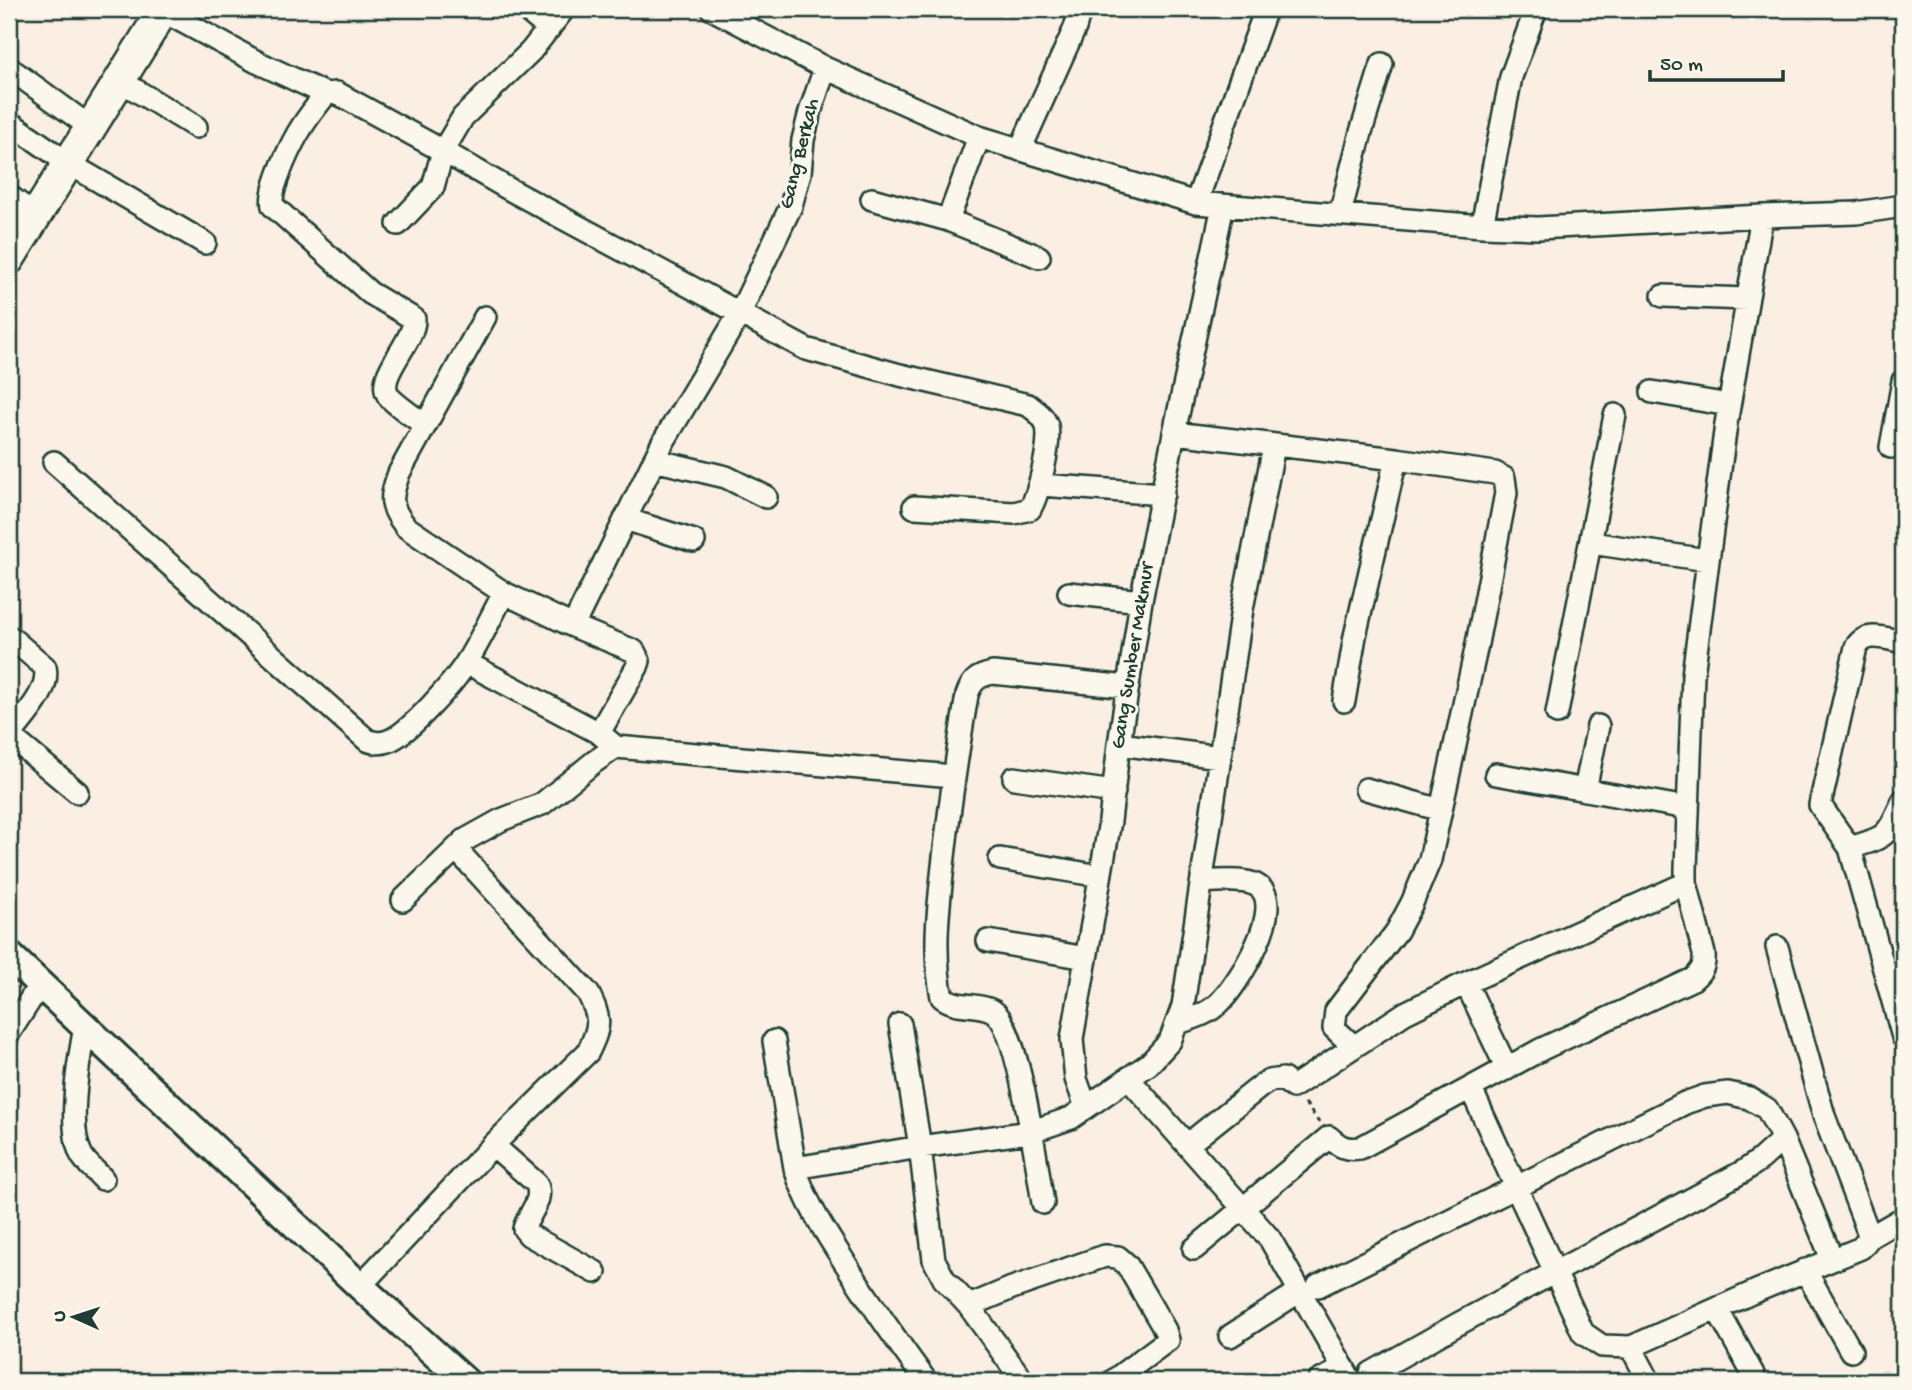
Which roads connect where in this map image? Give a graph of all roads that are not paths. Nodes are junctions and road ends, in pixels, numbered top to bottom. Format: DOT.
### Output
graph roads {
  1 [pos="525,9"];
  2 [pos="564,9"];
  3 [pos="712,9"];
  4 [pos="1074,9"];
  5 [pos="1266,9"];
  6 [pos="1536,9"];
  7 [pos="163,10"];
  8 [pos="549,29"];
  9 [pos="1382,64"];
  10 [pos="9,68"];
  11 [pos="825,68"];
  12 [pos="119,80"];
  13 [pos="326,94"];
  14 [pos="9,122"];
  15 [pos="90,127"];
  16 [pos="196,127"];
  17 [pos="979,137"];
  18 [pos="443,150"];
  19 [pos="1020,150"];
  20 [pos="68,163"];
  21 [pos="9,196"];
  22 [pos="872,199"];
  23 [pos="1196,202"];
  24 [pos="1223,206"];
  25 [pos="1903,206"];
  26 [pos="1340,214"];
  27 [pos="1762,215"];
  28 [pos="36,216"];
  29 [pos="948,220"];
  30 [pos="398,224"];
  31 [pos="1482,226"];
  32 [pos="205,243"];
  33 [pos="1039,257"];
  34 [pos="9,259"];
  35 [pos="1663,296"];
  36 [pos="1747,299"];
  37 [pos="740,315"];
  38 [pos="485,317"];
  39 [pos="1903,381"];
  40 [pos="1652,392"];
  41 [pos="1729,405"];
  42 [pos="1615,415"];
  43 [pos="425,425"];
  44 [pos="1174,433"];
  45 [pos="1274,446"];
  46 [pos="1891,447"];
  47 [pos="1396,459"];
  48 [pos="654,460"];
  49 [pos="54,462"];
  50 [pos="1041,485"];
  51 [pos="1163,494"];
  52 [pos="766,497"];
  53 [pos="914,507"];
  54 [pos="625,519"];
  55 [pos="694,541"];
  56 [pos="1591,543"];
  57 [pos="1707,560"];
  58 [pos="504,593"];
  59 [pos="1069,593"];
  60 [pos="1141,601"];
  61 [pos="573,626"];
  62 [pos="10,637"];
  63 [pos="1903,642"];
  64 [pos="467,663"];
  65 [pos="1128,687"];
  66 [pos="1344,701"];
  67 [pos="1557,713"];
  68 [pos="1598,726"];
  69 [pos="599,733"];
  70 [pos="9,736"];
  71 [pos="1119,744"];
  72 [pos="616,747"];
  73 [pos="1220,757"];
  74 [pos="1496,774"];
  75 [pos="953,776"];
  76 [pos="1014,778"];
  77 [pos="1366,789"];
  78 [pos="1586,790"];
  79 [pos="77,792"];
  80 [pos="1114,792"];
  81 [pos="1903,801"];
  82 [pos="1687,808"];
  83 [pos="1441,810"];
  84 [pos="1850,848"];
  85 [pos="456,849"];
  86 [pos="1000,859"];
  87 [pos="1100,876"];
  88 [pos="1202,881"];
  89 [pos="1686,883"];
  90 [pos="403,900"];
  91 [pos="988,942"];
  92 [pos="1777,947"];
  93 [pos="9,955"];
  94 [pos="1086,958"];
  95 [pos="1466,982"];
  96 [pos="39,986"];
  97 [pos="1178,1023"];
  98 [pos="900,1024"];
  99 [pos="85,1027"];
  100 [pos="9,1033"];
  101 [pos="1903,1037"];
  102 [pos="774,1041"];
  103 [pos="1353,1046"];
  104 [pos="1507,1069"];
  105 [pos="1128,1078"];
  106 [pos="1471,1088"];
  107 [pos="1086,1107"];
  108 [pos="1030,1132"];
  109 [pos="1783,1139"];
  110 [pos="493,1145"];
  111 [pos="1187,1145"];
  112 [pos="920,1147"];
  113 [pos="795,1168"];
  114 [pos="103,1179"];
  115 [pos="1515,1189"];
  116 [pos="1043,1203"];
  117 [pos="1242,1208"];
  118 [pos="1903,1218"];
  119 [pos="1870,1237"];
  120 [pos="1194,1249"];
  121 [pos="1832,1259"];
  122 [pos="1805,1270"];
  123 [pos="595,1272"];
  124 [pos="1556,1272"];
  125 [pos="360,1286"];
  126 [pos="1309,1288"];
  127 [pos="969,1306"];
  128 [pos="1717,1309"];
  129 [pos="1230,1336"];
  130 [pos="1631,1347"];
  131 [pos="1851,1351"];
  132 [pos="1371,1373"];
  133 [pos="1348,1375"];
  134 [pos="465,1381"];
  135 [pos="926,1381"];
  136 [pos="1023,1381"];
  137 [pos="1113,1381"];
  138 [pos="1319,1381"];
  139 [pos="1649,1381"];
  140 [pos="1753,1381"];
  1 -- 8 [label="street"];
  2 -- 8 [label="street"];
  3 -- 11 [label="street"];
  4 -- 19 [label="street"];
  5 -- 23 [label="street"];
  6 -- 31 [label="street"];
  7 -- 12 [label="main road"];
  7 -- 13 [label="street"];
  8 -- 18 [label="street"];
  9 -- 26 [label="street"];
  10 -- 15 [label="street"];
  11 -- 17 [label="street"];
  11 -- 37 [label="street, Gang Berkah"];
  12 -- 15 [label="main road"];
  12 -- 16 [label="street"];
  13 -- 18 [label="street"];
  13 -- 43 [label="street"];
  14 -- 20 [label="street"];
  15 -- 20 [label="main road"];
  17 -- 19 [label="street"];
  17 -- 29 [label="street"];
  18 -- 30 [label="street"];
  18 -- 37 [label="street"];
  19 -- 23 [label="street"];
  20 -- 28 [label="main road"];
  20 -- 32 [label="street"];
  21 -- 28 [label="street"];
  22 -- 29 [label="street"];
  23 -- 24 [label="street"];
  24 -- 26 [label="street"];
  24 -- 44 [label="street, Gang Sumber Makmur"];
  25 -- 27 [label="street"];
  26 -- 31 [label="street"];
  27 -- 31 [label="street"];
  27 -- 36 [label="street"];
  28 -- 34 [label="main road"];
  29 -- 33 [label="street"];
  35 -- 36 [label="street"];
  36 -- 41 [label="street"];
  37 -- 48 [label="street, Gang Berkah"];
  37 -- 50 [label="street"];
  38 -- 43 [label="street"];
  39 -- 46 [label="street"];
  40 -- 41 [label="street"];
  41 -- 57 [label="street"];
  42 -- 56 [label="street"];
  43 -- 58 [label="street"];
  44 -- 45 [label="street"];
  44 -- 51 [label="street, Gang Sumber Makmur"];
  45 -- 47 [label="street"];
  45 -- 73 [label="street"];
  47 -- 66 [label="street"];
  47 -- 83 [label="street"];
  48 -- 52 [label="street"];
  48 -- 54 [label="street, Gang Berkah"];
  49 -- 64 [label="street"];
  50 -- 51 [label="street"];
  50 -- 53 [label="street"];
  51 -- 60 [label="street, Gang Sumber Makmur"];
  54 -- 55 [label="street"];
  54 -- 61 [label="street, Gang Berkah"];
  56 -- 57 [label="street"];
  56 -- 67 [label="street"];
  57 -- 82 [label="street"];
  58 -- 61 [label="street"];
  58 -- 64 [label="street"];
  59 -- 60 [label="street"];
  60 -- 65 [label="street, Gang Sumber Makmur"];
  61 -- 69 [label="street"];
  62 -- 70 [label="street"];
  63 -- 84 [label="street"];
  64 -- 69 [label="street"];
  65 -- 71 [label="street, Gang Sumber Makmur"];
  65 -- 75 [label="street"];
  68 -- 78 [label="street"];
  69 -- 72 [label="street"];
  70 -- 79 [label="street"];
  71 -- 73 [label="street"];
  71 -- 80 [label="street, Gang Sumber Makmur"];
  72 -- 75 [label="street"];
  72 -- 85 [label="street"];
  73 -- 88 [label="street"];
  74 -- 78 [label="street"];
  75 -- 108 [label="street"];
  76 -- 80 [label="street"];
  77 -- 83 [label="street"];
  78 -- 82 [label="street"];
  80 -- 87 [label="street, Gang Sumber Makmur"];
  81 -- 84 [label="street"];
  82 -- 89 [label="street"];
  83 -- 103 [label="street"];
  84 -- 101 [label="street"];
  85 -- 90 [label="street"];
  85 -- 110 [label="street"];
  86 -- 87 [label="street"];
  87 -- 94 [label="street, Gang Sumber Makmur"];
  88 -- 97 [label="street"];
  88 -- 97 [label="street"];
  89 -- 95 [label="street"];
  89 -- 104 [label="street"];
  91 -- 94 [label="street"];
  92 -- 119 [label="street"];
  93 -- 96 [label="street"];
  94 -- 107 [label="street, Gang Sumber Makmur"];
  95 -- 103 [label="street"];
  95 -- 104 [label="street"];
  96 -- 99 [label="street"];
  96 -- 100 [label="street"];
  97 -- 105 [label="street"];
  98 -- 112 [label="street"];
  99 -- 114 [label="street"];
  99 -- 125 [label="street"];
  102 -- 113 [label="street"];
  103 -- 111 [label="street"];
  104 -- 106 [label="street"];
  105 -- 107 [label="street"];
  105 -- 111 [label="street"];
  106 -- 115 [label="street"];
  106 -- 117 [label="street"];
  107 -- 108 [label="street"];
  108 -- 112 [label="street"];
  108 -- 116 [label="street"];
  109 -- 115 [label="street"];
  109 -- 121 [label="street"];
  109 -- 124 [label="street"];
  110 -- 123 [label="street"];
  110 -- 125 [label="street"];
  111 -- 117 [label="street"];
  112 -- 113 [label="street"];
  112 -- 127 [label="street"];
  113 -- 135 [label="street"];
  115 -- 124 [label="street"];
  115 -- 126 [label="street"];
  117 -- 120 [label="street"];
  117 -- 126 [label="street"];
  118 -- 119 [label="street"];
  119 -- 121 [label="street"];
  121 -- 122 [label="street"];
  122 -- 128 [label="street"];
  122 -- 131 [label="street"];
  124 -- 130 [label="street"];
  124 -- 132 [label="street"];
  125 -- 134 [label="street"];
  126 -- 129 [label="street"];
  126 -- 133 [label="street"];
  127 -- 136 [label="street"];
  127 -- 137 [label="street"];
  128 -- 130 [label="street"];
  128 -- 140 [label="street"];
  130 -- 139 [label="street"];
  133 -- 138 [label="street"];
}
